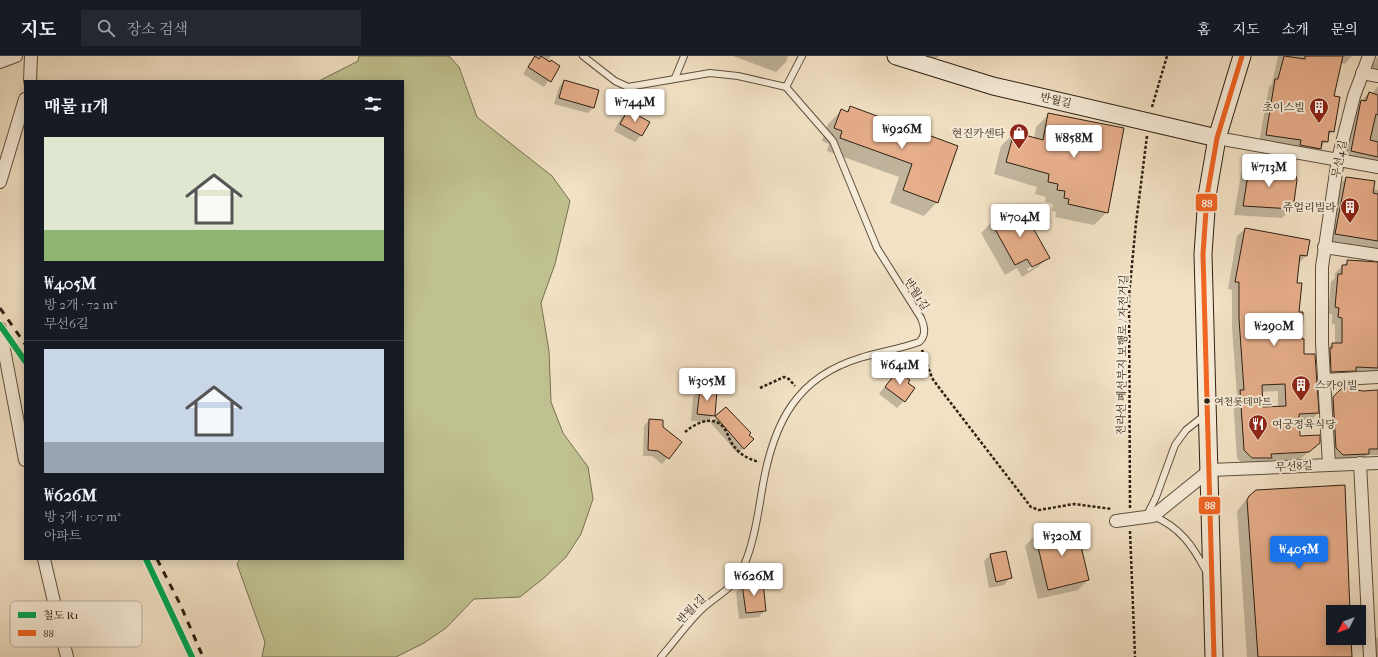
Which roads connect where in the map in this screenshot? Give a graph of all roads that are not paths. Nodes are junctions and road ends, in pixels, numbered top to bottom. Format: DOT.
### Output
graph roads {
  1 [pos="16,56"];
  2 [pos="31,56"];
  3 [pos="582,56"];
  4 [pos="684,56"];
  5 [pos="802,56"];
  6 [pos="896,56"];
  7 [pos="1242,56"];
  8 [pos="1369,56"];
  9 [pos="0,62"];
  10 [pos="1362,73"];
  11 [pos="1378,76"];
  12 [pos="676,78"];
  13 [pos="30,80"];
  14 [pos="786,87"];
  15 [pos="24,102"];
  16 [pos="1217,138"];
  17 [pos="1338,159"];
  18 [pos="1378,167"];
  19 [pos="0,182"];
  20 [pos="1324,247"];
  21 [pos="1378,255"];
  22 [pos="0,328"];
  23 [pos="1378,377"];
  24 [pos="1324,380"];
  25 [pos="1208,413"];
  26 [pos="24,455"];
  27 [pos="1378,463"];
  28 [pos="1360,464"];
  29 [pos="1329,465"];
  30 [pos="1210,470"];
  31 [pos="1115,515"];
  32 [pos="1150,517"];
  33 [pos="44,560"];
  34 [pos="1213,582"];
  35 [pos="1372,595"];
  36 [pos="54,601"];
  37 [pos="65,647"];
  38 [pos="67,657"];
  39 [pos="661,657"];
  40 [pos="1214,657"];
  41 [pos="1370,657"];
  1 -- 9 [label="street"];
  2 -- 13 [label="street"];
  3 -- 12 [label="lane"];
  4 -- 12 [label="lane"];
  5 -- 14 [label="lane"];
  6 -- 16 [label="street, 반월길"];
  7 -- 16 [label="street"];
  8 -- 10 [label="street, 무선4길"];
  10 -- 11 [label="street"];
  10 -- 17 [label="street, 무선4길"];
  12 -- 14 [label="lane"];
  14 -- 39 [label="lane, 반월1길"];
  15 -- 19 [label="street"];
  16 -- 17 [label="street"];
  16 -- 25 [label="street"];
  17 -- 18 [label="street"];
  17 -- 20 [label="street, 무선4길"];
  20 -- 21 [label="street"];
  20 -- 24 [label="street, 무선4길"];
  22 -- 26 [label="street"];
  23 -- 24 [label="street"];
  24 -- 29 [label="street, 무선4길"];
  25 -- 30 [label="street"];
  25 -- 32 [label="lane"];
  27 -- 28 [label="street, 무선8길"];
  28 -- 29 [label="street, 무선8길"];
  28 -- 35 [label="street"];
  29 -- 30 [label="street, 무선8길"];
  30 -- 32 [label="street"];
  30 -- 34 [label="street"];
  31 -- 32 [label="street"];
  32 -- 34 [label="lane"];
  33 -- 36 [label="street"];
  34 -- 40 [label="street"];
  35 -- 41 [label="street"];
  37 -- 38 [label="street"];
}
